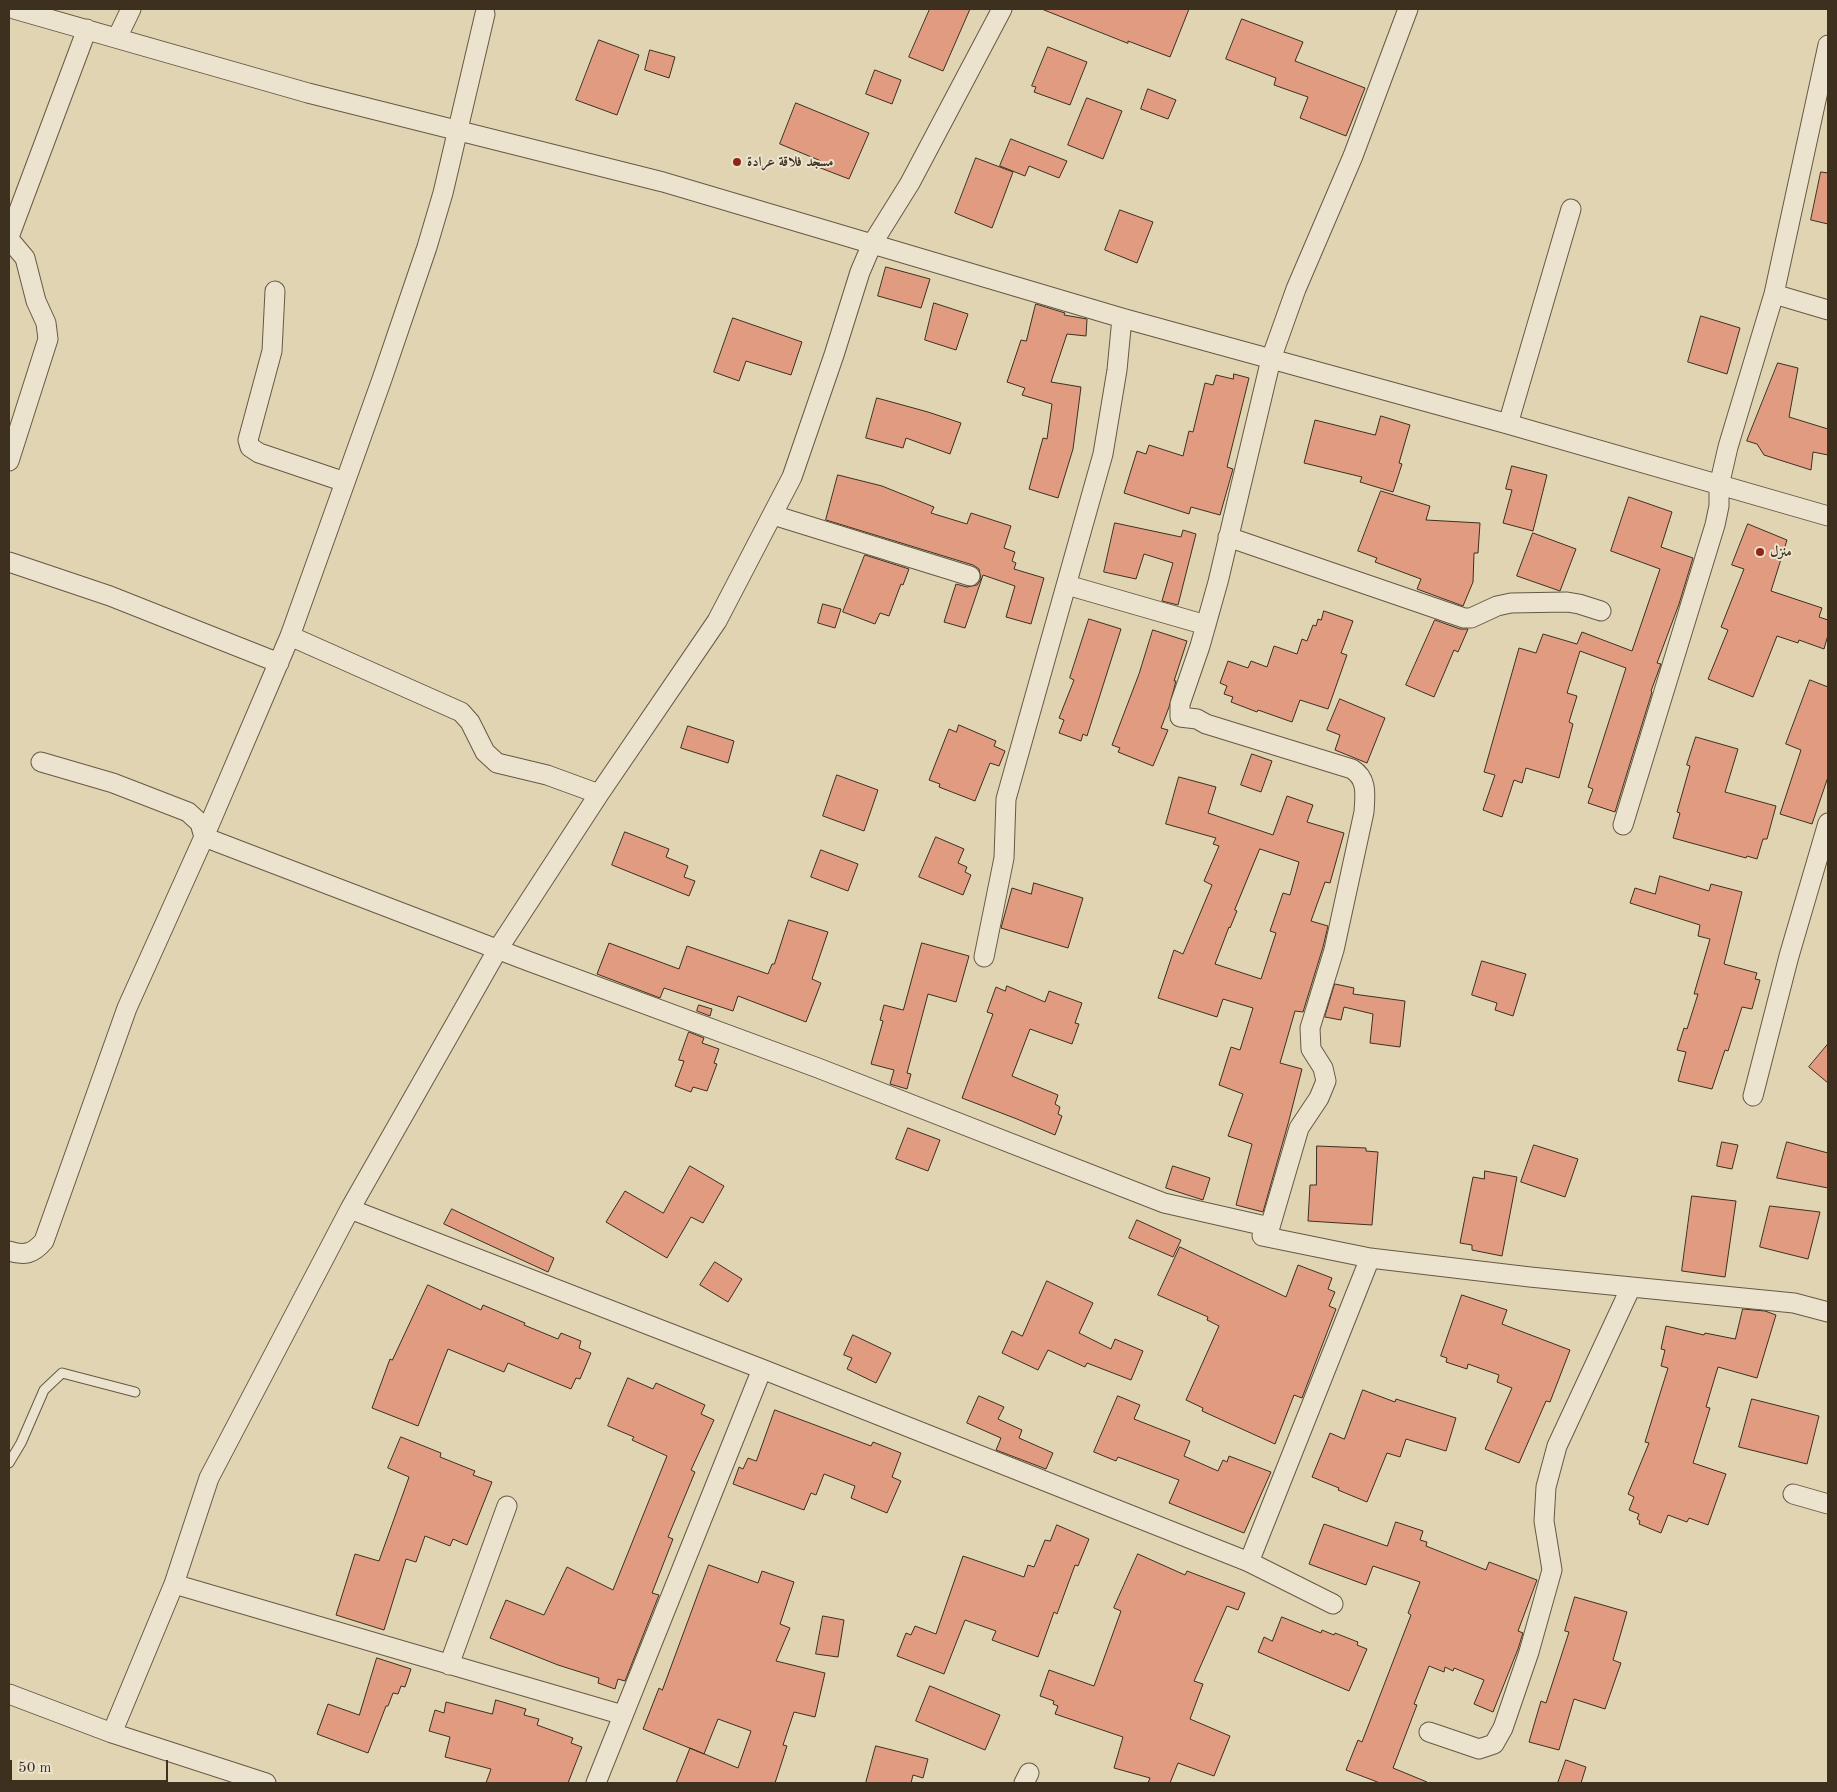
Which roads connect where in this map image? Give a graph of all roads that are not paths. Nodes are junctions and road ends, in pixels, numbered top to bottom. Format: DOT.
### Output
graph roads {
  1 [pos="14,9"];
  2 [pos="131,9"];
  3 [pos="1002,9"];
  4 [pos="1408,9"];
  5 [pos="485,14"];
  6 [pos="87,29"];
  7 [pos="117,38"];
  8 [pos="1828,46"];
  9 [pos="458,130"];
  10 [pos="1571,209"];
  11 [pos="9,238"];
  12 [pos="872,244"];
  13 [pos="275,291"];
  14 [pos="1774,294"];
  15 [pos="1828,310"];
  16 [pos="1122,318"];
  17 [pos="1271,359"];
  18 [pos="1508,424"];
  19 [pos="9,461"];
  20 [pos="345,482"];
  21 [pos="1719,486"];
  22 [pos="773,515"];
  23 [pos="1828,516"];
  24 [pos="1228,537"];
  25 [pos="9,562"];
  26 [pos="970,576"];
  27 [pos="1067,585"];
  28 [pos="1601,611"];
  29 [pos="1206,625"];
  30 [pos="290,636"];
  31 [pos="279,663"];
  32 [pos="41,762"];
  33 [pos="599,794"];
  34 [pos="1828,823"];
  35 [pos="1623,825"];
  36 [pos="204,838"];
  37 [pos="498,949"];
  38 [pos="984,957"];
  39 [pos="1752,1096"];
  40 [pos="350,1208"];
  41 [pos="1270,1226"];
  42 [pos="9,1251"];
  43 [pos="1370,1258"];
  44 [pos="1631,1287"];
  45 [pos="1828,1312"];
  46 [pos="762,1369"];
  47 [pos="135,1392"];
  48 [pos="9,1463"];
  49 [pos="1793,1494"];
  50 [pos="1828,1504"];
  51 [pos="507,1506"];
  52 [pos="1249,1562"];
  53 [pos="174,1584"];
  54 [pos="1333,1604"];
  55 [pos="449,1665"];
  56 [pos="9,1694"];
  57 [pos="623,1715"];
  58 [pos="1429,1732"];
  59 [pos="112,1734"];
  60 [pos="266,1783"];
  61 [pos="596,1783"];
  1 -- 6 [label="street"];
  2 -- 7 [label="street"];
  3 -- 12 [label="street"];
  4 -- 17 [label="street"];
  5 -- 9 [label="street"];
  6 -- 7 [label="street"];
  6 -- 11 [label="street"];
  7 -- 9 [label="street"];
  8 -- 14 [label="street"];
  9 -- 12 [label="street"];
  9 -- 20 [label="street"];
  10 -- 18 [label="street"];
  11 -- 19 [label="street"];
  12 -- 16 [label="street"];
  12 -- 22 [label="street"];
  13 -- 20 [label="street"];
  14 -- 15 [label="street"];
  14 -- 21 [label="street"];
  16 -- 17 [label="street"];
  16 -- 27 [label="street"];
  17 -- 18 [label="street"];
  17 -- 24 [label="street"];
  18 -- 21 [label="street"];
  20 -- 30 [label="street"];
  21 -- 23 [label="street"];
  21 -- 35 [label="street"];
  22 -- 26 [label="street"];
  22 -- 33 [label="street"];
  24 -- 28 [label="street"];
  24 -- 29 [label="street"];
  25 -- 31 [label="street"];
  27 -- 29 [label="street"];
  27 -- 38 [label="street"];
  29 -- 41 [label="street"];
  30 -- 31 [label="street"];
  30 -- 33 [label="street"];
  31 -- 36 [label="street"];
  32 -- 36 [label="street"];
  33 -- 37 [label="street"];
  34 -- 39 [label="street"];
  36 -- 37 [label="street"];
  36 -- 42 [label="street"];
  37 -- 40 [label="street"];
  37 -- 41 [label="street"];
  40 -- 46 [label="street"];
  40 -- 53 [label="street"];
  41 -- 43 [label="street"];
  43 -- 44 [label="street"];
  43 -- 52 [label="street"];
  44 -- 45 [label="street"];
  44 -- 58 [label="street"];
  46 -- 52 [label="street"];
  46 -- 57 [label="street"];
  47 -- 48 [label="lane"];
  49 -- 50 [label="street"];
  51 -- 55 [label="street"];
  52 -- 54 [label="street"];
  53 -- 55 [label="street"];
  53 -- 59 [label="street"];
  55 -- 57 [label="street"];
  56 -- 59 [label="street"];
  57 -- 61 [label="street"];
  59 -- 60 [label="street"];
}
